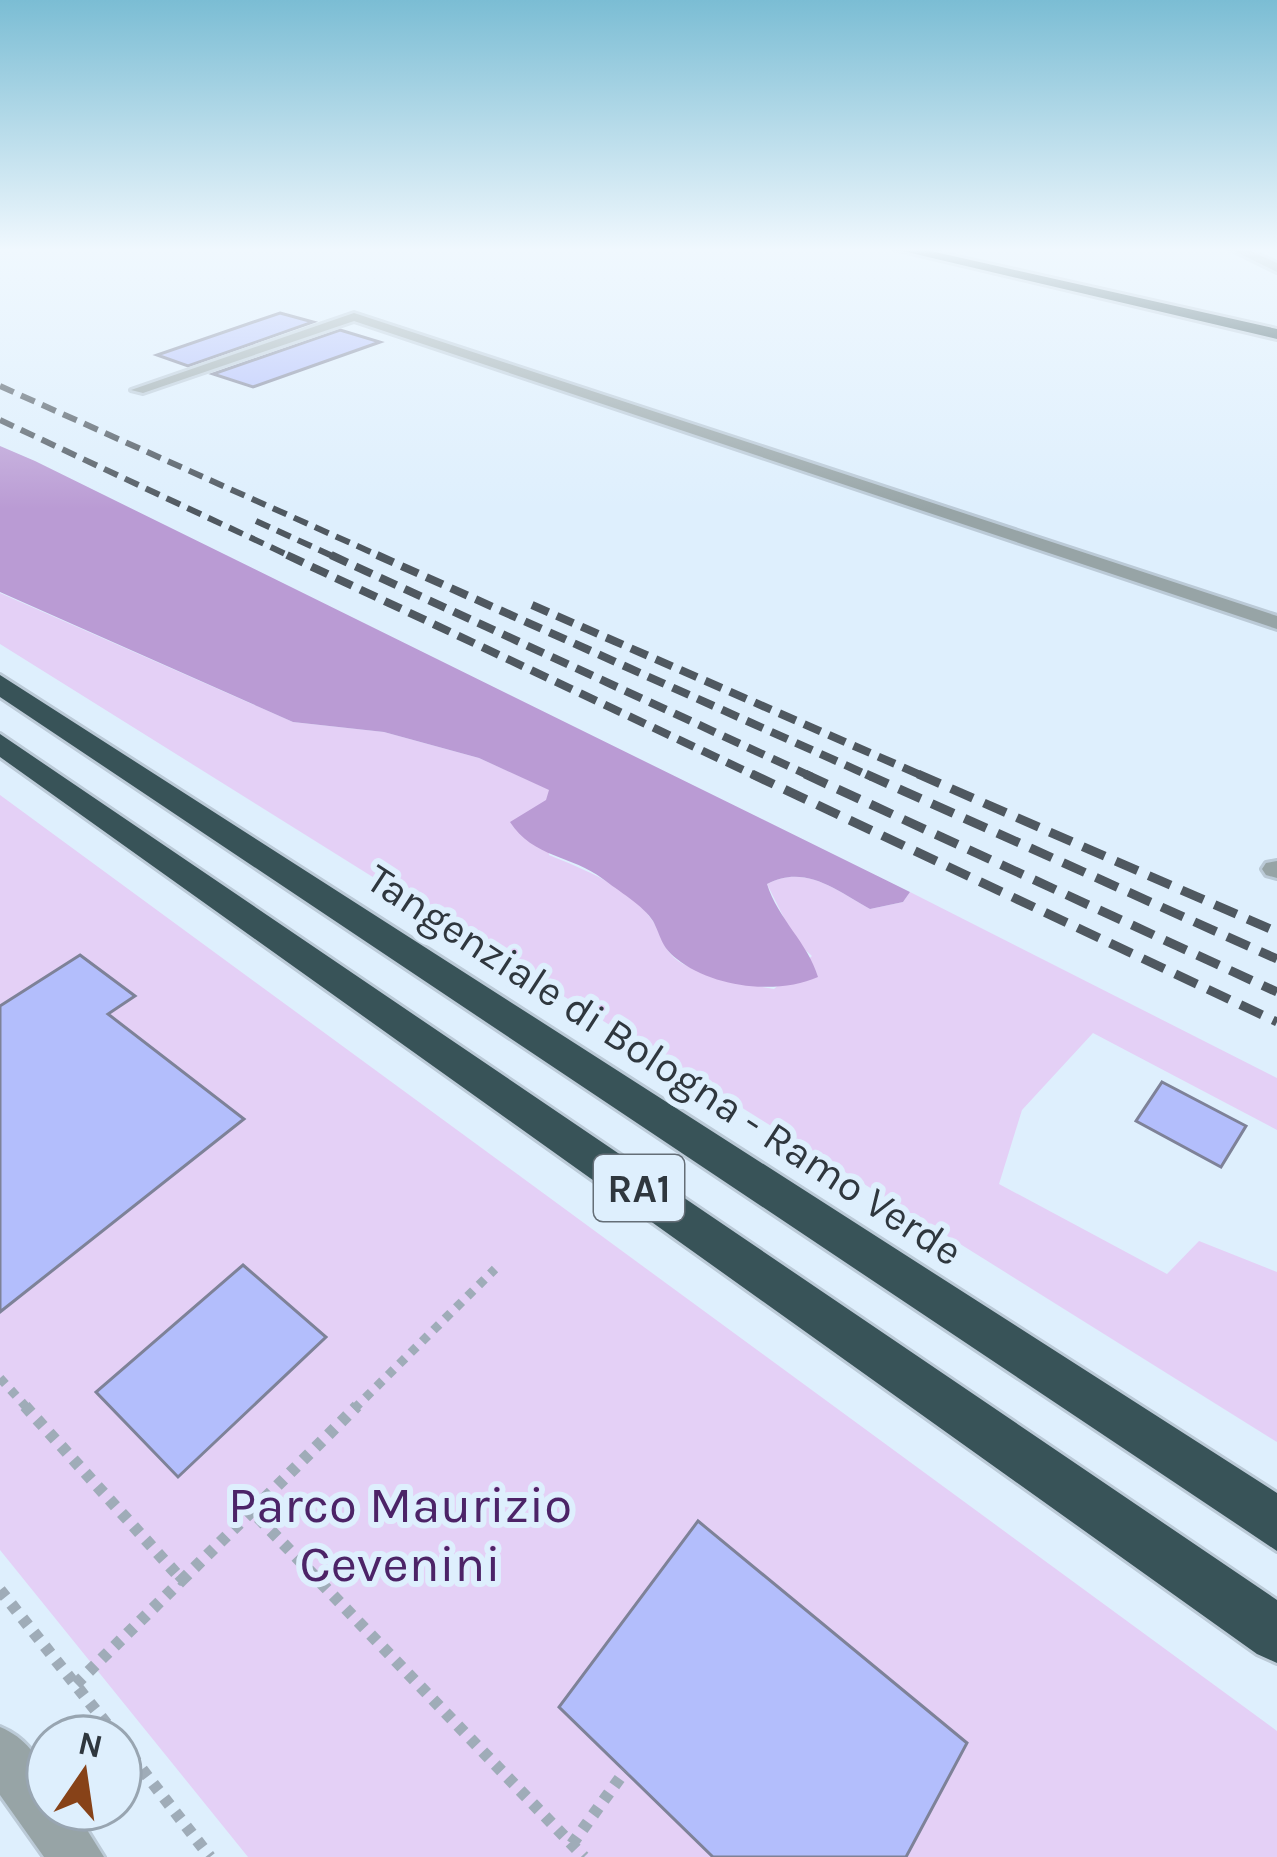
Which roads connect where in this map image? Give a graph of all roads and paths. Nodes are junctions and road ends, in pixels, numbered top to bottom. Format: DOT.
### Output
graph roads {
  1 [pos="299,336"];
  2 [pos="410,336"];
  3 [pos="138,390"];
  4 [pos="1277,623"];
  5 [pos="0,684"];
  6 [pos="0,743"];
  7 [pos="495,1269"];
  8 [pos="0,1378"];
  9 [pos="252,1511"];
  10 [pos="1277,1524"];
  11 [pos="182,1580"];
  12 [pos="0,1590"];
  13 [pos="1277,1634"];
  14 [pos="76,1684"];
  15 [pos="98,1713"];
  16 [pos="0,1751"];
  17 [pos="625,1771"];
  18 [pos="144,1772"];
  19 [pos="572,1844"];
  20 [pos="77,1857"];
  21 [pos="210,1857"];
  22 [pos="584,1857"];
  1 -- 3 [label="lane"];
  2 -- 4 [label="lane"];
  5 -- 10 [label="highway, Tangenziale di Bologna - Ramo Verde / RA1"];
  6 -- 13 [label="highway, RA1"];
  7 -- 9 [label="path"];
  8 -- 11 [label="path"];
  9 -- 11 [label="path"];
  9 -- 19 [label="path"];
  11 -- 14 [label="path"];
  12 -- 14 [label="path"];
  14 -- 15 [label="path"];
  16 -- 20 [label="street"];
  17 -- 19 [label="path"];
  18 -- 21 [label="path"];
  19 -- 22 [label="path"];
}
